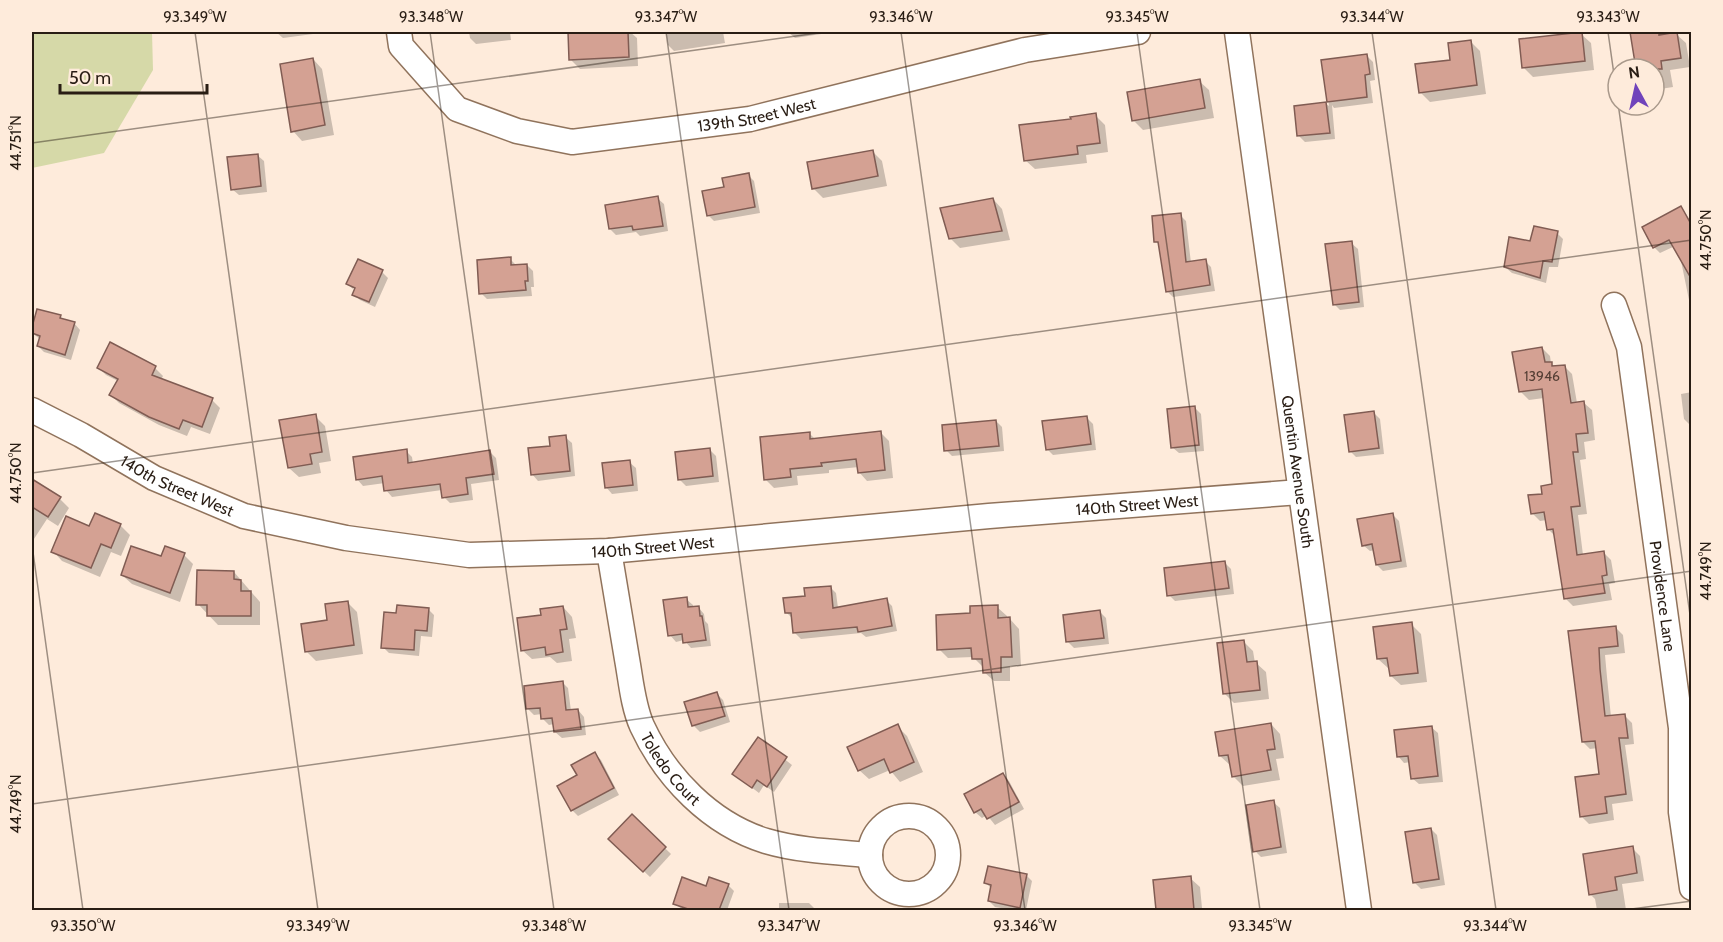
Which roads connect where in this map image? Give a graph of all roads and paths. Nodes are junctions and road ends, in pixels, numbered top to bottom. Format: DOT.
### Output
graph roads {
  1 [pos="1138,32"];
  2 [pos="1237,32"];
  3 [pos="400,39"];
  4 [pos="1614,305"];
  5 [pos="32,410"];
  6 [pos="1300,492"];
  7 [pos="609,551"];
  8 [pos="870,855"];
  9 [pos="1692,888"];
  10 [pos="1359,910"];
  1 -- 3 [label="street, 139th Street West"];
  2 -- 6 [label="street, Quentin Avenue South"];
  4 -- 9 [label="street, Providence Lane"];
  5 -- 7 [label="street, 140th Street West"];
  6 -- 7 [label="street, 140th Street West"];
  6 -- 10 [label="street, Quentin Avenue South"];
  7 -- 8 [label="street, Toledo Court"];
}
